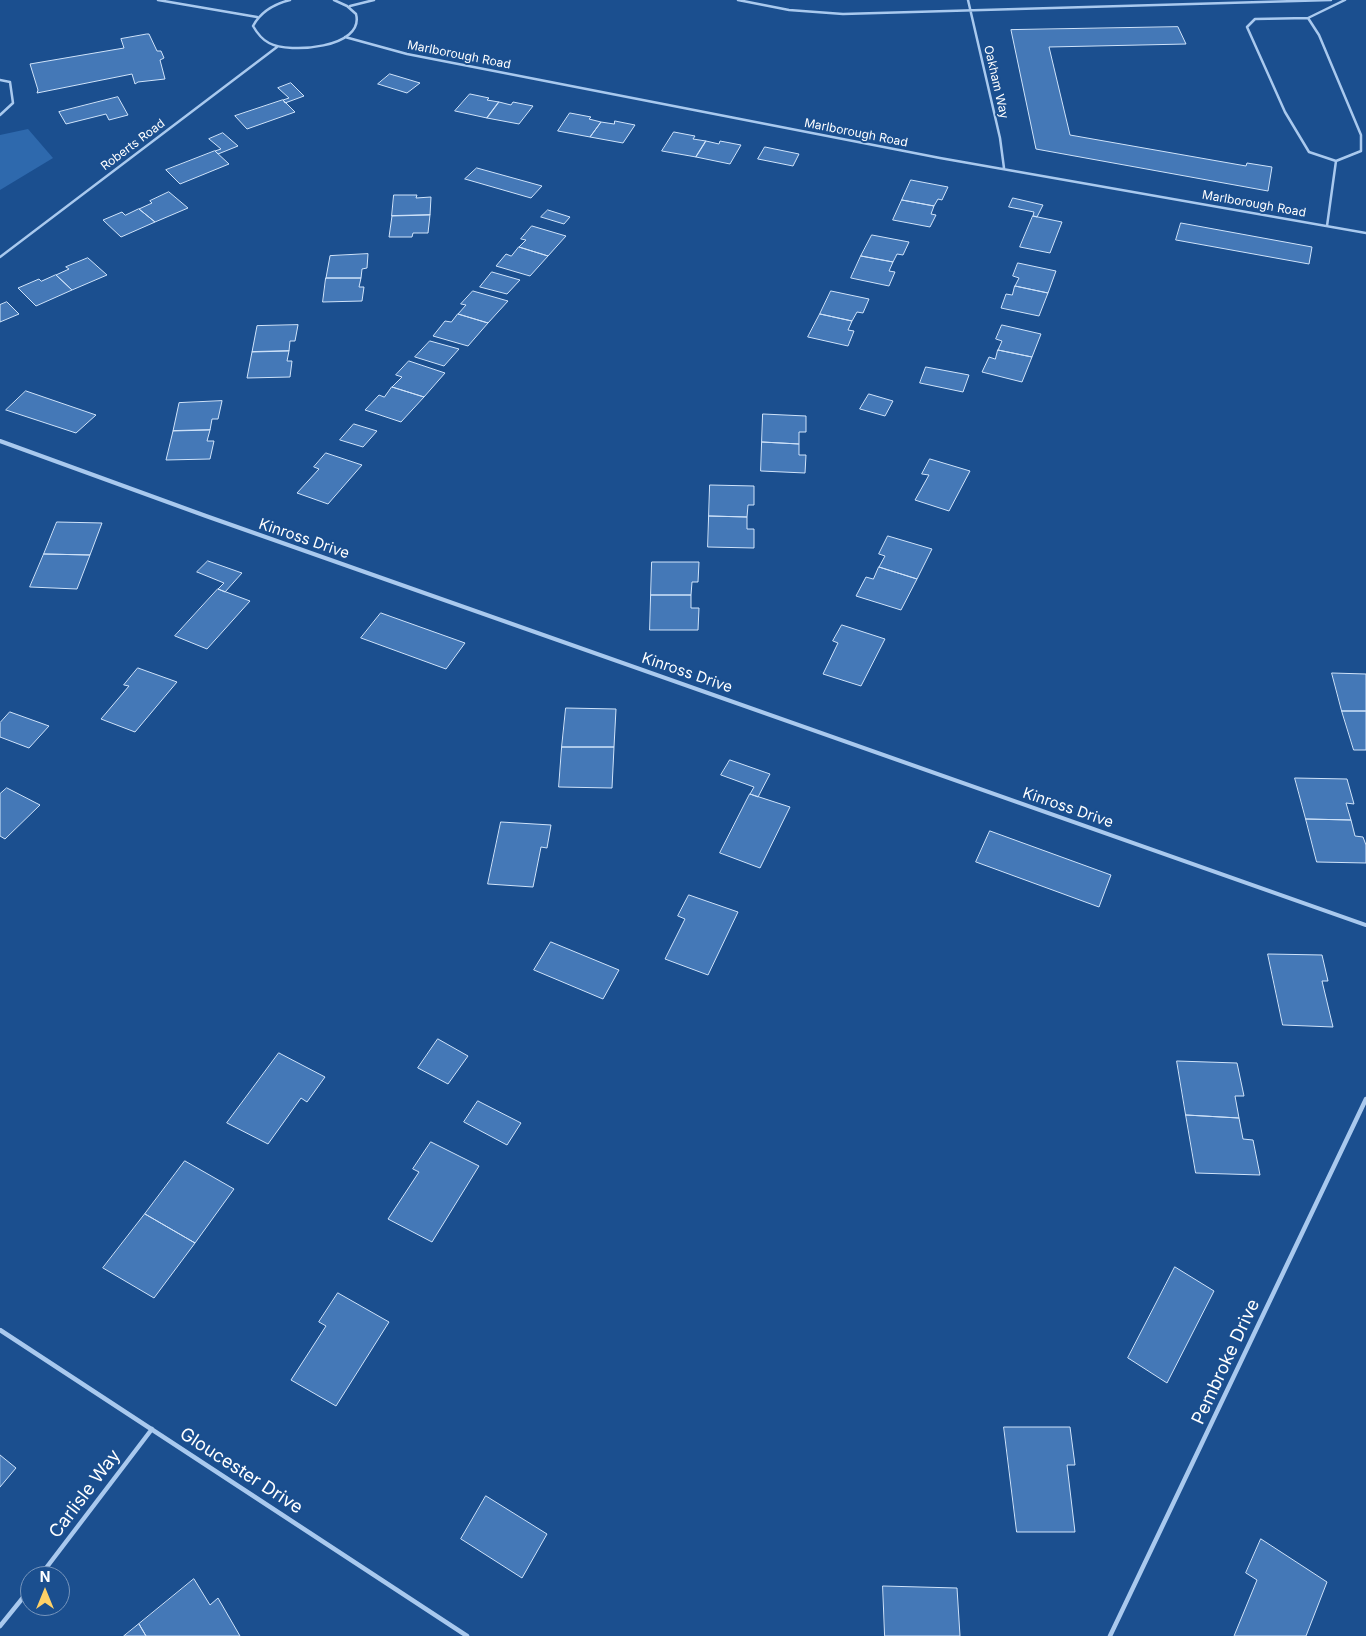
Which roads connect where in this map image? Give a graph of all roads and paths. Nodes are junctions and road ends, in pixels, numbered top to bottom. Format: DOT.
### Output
graph roads {
  1 [pos="158,0"];
  2 [pos="290,0"];
  3 [pos="334,0"];
  4 [pos="374,0"];
  5 [pos="738,0"];
  6 [pos="968,0"];
  7 [pos="1331,0"];
  8 [pos="1345,0"];
  9 [pos="350,6"];
  10 [pos="970,10"];
  11 [pos="257,17"];
  12 [pos="1308,18"];
  13 [pos="345,37"];
  14 [pos="277,47"];
  15 [pos="0,80"];
  16 [pos="0,115"];
  17 [pos="1336,162"];
  18 [pos="1004,168"];
  19 [pos="1327,226"];
  20 [pos="1366,233"];
  21 [pos="0,257"];
  22 [pos="0,442"];
  23 [pos="1366,925"];
  24 [pos="1366,1099"];
  25 [pos="0,1330"];
  26 [pos="152,1429"];
  27 [pos="48,1566"];
  28 [pos="20,1601"];
  29 [pos="0,1626"];
  30 [pos="467,1636"];
  31 [pos="1110,1636"];
  1 -- 11 [label="lane"];
  2 -- 11 [label="lane"];
  3 -- 9 [label="lane"];
  4 -- 9 [label="lane"];
  5 -- 10 [label="lane"];
  6 -- 10 [label="lane, Oakham Way"];
  7 -- 10 [label="lane"];
  8 -- 12 [label="lane"];
  9 -- 13 [label="lane"];
  10 -- 18 [label="lane, Oakham Way"];
  11 -- 14 [label="lane"];
  12 -- 17 [label="lane"];
  12 -- 17 [label="lane"];
  13 -- 14 [label="lane"];
  13 -- 18 [label="lane, Marlborough Road"];
  14 -- 21 [label="lane, Roberts Road"];
  15 -- 16 [label="lane"];
  17 -- 19 [label="lane"];
  18 -- 19 [label="lane, Marlborough Road"];
  19 -- 20 [label="lane, Marlborough Road"];
  22 -- 23 [label="lane, Kinross Drive"];
  24 -- 31 [label="lane, Pembroke Drive"];
  25 -- 26 [label="lane, Gloucester Drive"];
  26 -- 27 [label="lane, Carlisle Way"];
  26 -- 30 [label="lane, Gloucester Drive"];
  28 -- 29 [label="lane"];
}
